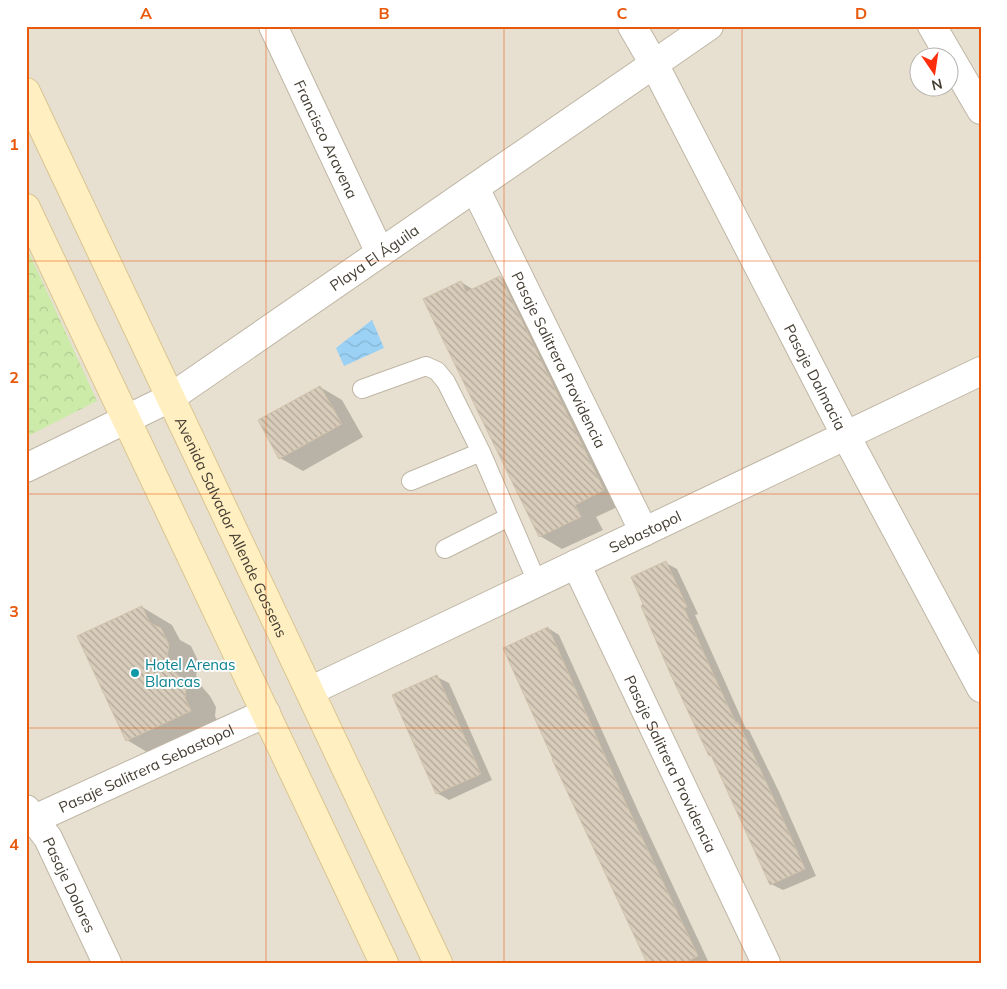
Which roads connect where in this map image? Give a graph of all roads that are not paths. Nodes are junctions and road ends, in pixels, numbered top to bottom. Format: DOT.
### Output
graph roads {
  1 [pos="273,26"];
  2 [pos="632,26"];
  3 [pos="709,26"];
  4 [pos="932,26"];
  5 [pos="654,64"];
  6 [pos="26,92"];
  7 [pos="981,110"];
  8 [pos="475,188"];
  9 [pos="26,208"];
  10 [pos="380,253"];
  11 [pos="981,371"];
  12 [pos="362,389"];
  13 [pos="170,398"];
  14 [pos="127,419"];
  15 [pos="846,436"];
  16 [pos="481,452"];
  17 [pos="26,468"];
  18 [pos="411,481"];
  19 [pos="509,517"];
  20 [pos="644,532"];
  21 [pos="445,549"];
  22 [pos="576,564"];
  23 [pos="537,582"];
  24 [pos="981,688"];
  25 [pos="310,692"];
  26 [pos="266,713"];
  27 [pos="29,817"];
  28 [pos="107,963"];
  29 [pos="384,963"];
  30 [pos="438,963"];
  31 [pos="766,963"];
  1 -- 10 [label="street, Francisco Aravena"];
  2 -- 5 [label="street, Pasaje Dalmacia"];
  3 -- 5 [label="street, Playa El Águila"];
  4 -- 7 [label="street"];
  5 -- 8 [label="street, Playa El Águila"];
  5 -- 15 [label="street, Pasaje Dalmacia"];
  6 -- 13 [label="main road, Avenida Salvador Allende Gossens"];
  8 -- 10 [label="street, Playa El Águila"];
  8 -- 20 [label="street, Pasaje Salitrera Providencia"];
  9 -- 14 [label="main road"];
  10 -- 13 [label="street, Playa El Águila"];
  11 -- 15 [label="street, Sebastopol"];
  12 -- 16 [label="lane"];
  13 -- 14 [label="street, Playa El Águila"];
  13 -- 25 [label="main road, Avenida Salvador Allende Gossens"];
  14 -- 17 [label="street, Playa El Águila"];
  14 -- 26 [label="main road"];
  15 -- 20 [label="street, Sebastopol"];
  15 -- 24 [label="street, Pasaje Dalmacia"];
  16 -- 18 [label="lane"];
  16 -- 19 [label="lane"];
  19 -- 21 [label="lane"];
  19 -- 23 [label="lane"];
  20 -- 22 [label="street, Sebastopol"];
  22 -- 23 [label="street, Sebastopol"];
  22 -- 31 [label="street, Pasaje Salitrera Providencia"];
  23 -- 25 [label="street, Sebastopol"];
  25 -- 30 [label="main road, Avenida Salvador Allende Gossens"];
  26 -- 27 [label="street, Pasaje Salitrera Sebastopol"];
  26 -- 29 [label="main road"];
  27 -- 28 [label="street, Pasaje Dolores"];
}
